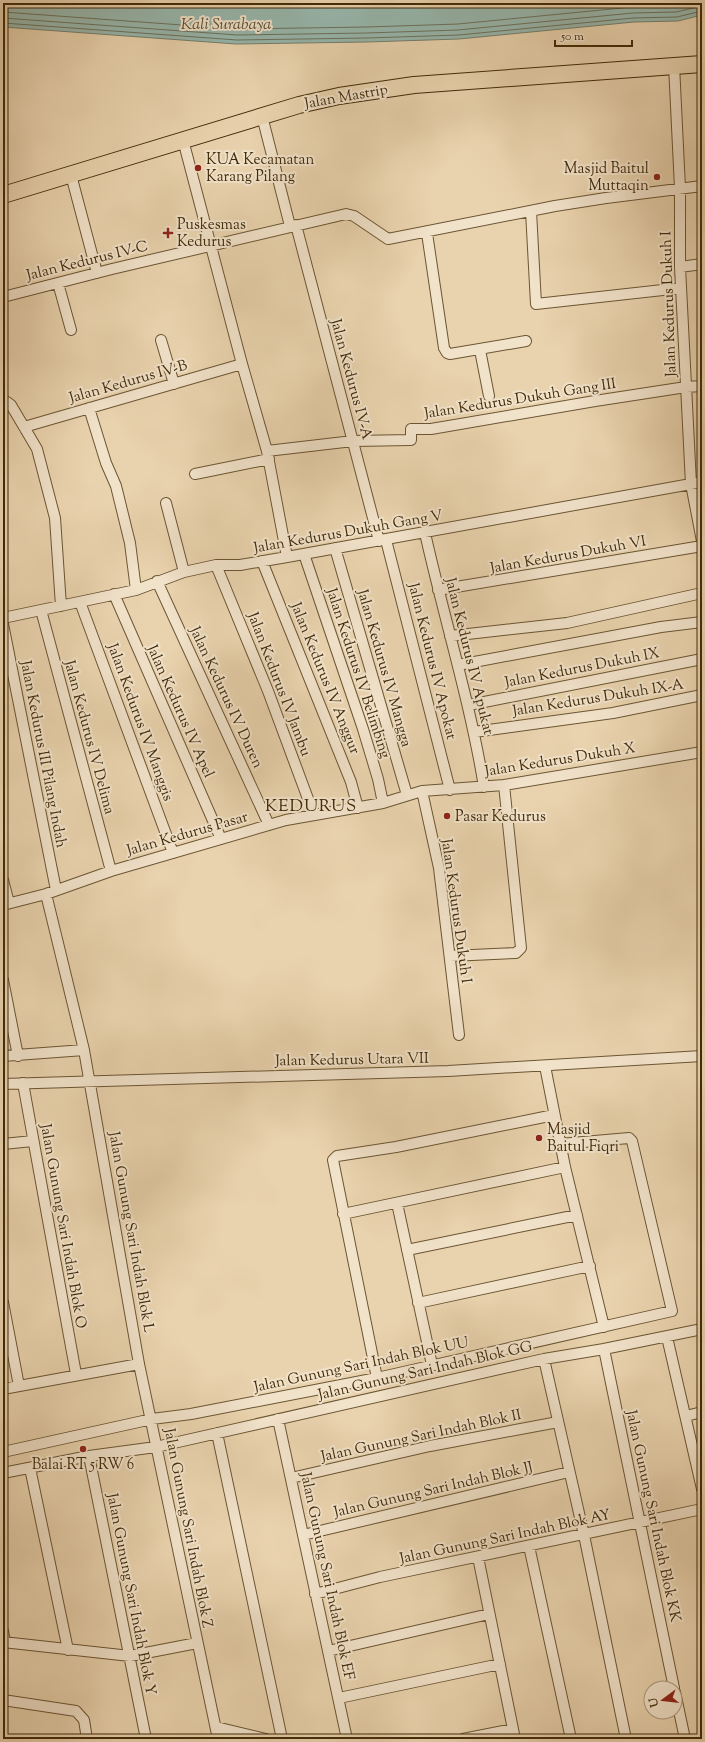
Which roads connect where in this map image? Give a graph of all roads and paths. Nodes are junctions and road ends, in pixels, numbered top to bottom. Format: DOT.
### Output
graph roads {
  1 [pos="702,64"];
  2 [pos="674,65"];
  3 [pos="262,116"];
  4 [pos="182,140"];
  5 [pos="71,175"];
  6 [pos="702,186"];
  7 [pos="680,188"];
  8 [pos="3,195"];
  9 [pos="531,211"];
  10 [pos="293,225"];
  11 [pos="427,233"];
  12 [pos="210,245"];
  13 [pos="702,264"];
  14 [pos="680,267"];
  15 [pos="97,273"];
  16 [pos="58,283"];
  17 [pos="681,288"];
  18 [pos="3,298"];
  19 [pos="71,330"];
  20 [pos="161,340"];
  21 [pos="526,341"];
  22 [pos="480,350"];
  23 [pos="242,364"];
  24 [pos="174,384"];
  25 [pos="702,386"];
  26 [pos="686,387"];
  27 [pos="489,396"];
  28 [pos="3,402"];
  29 [pos="89,408"];
  30 [pos="24,427"];
  31 [pos="353,441"];
  32 [pos="268,455"];
  33 [pos="194,474"];
  34 [pos="702,482"];
  35 [pos="691,484"];
  36 [pos="166,503"];
  37 [pos="425,533"];
  38 [pos="382,540"];
  39 [pos="702,541"];
  40 [pos="702,546"];
  41 [pos="335,548"];
  42 [pos="304,554"];
  43 [pos="287,557"];
  44 [pos="262,561"];
  45 [pos="216,565"];
  46 [pos="184,572"];
  47 [pos="157,581"];
  48 [pos="136,590"];
  49 [pos="438,590"];
  50 [pos="702,593"];
  51 [pos="114,594"];
  52 [pos="80,602"];
  53 [pos="61,606"];
  54 [pos="41,610"];
  55 [pos="3,618"];
  56 [pos="702,622"];
  57 [pos="3,624"];
  58 [pos="450,636"];
  59 [pos="702,659"];
  60 [pos="458,664"];
  61 [pos="702,695"];
  62 [pos="469,704"];
  63 [pos="474,732"];
  64 [pos="702,752"];
  65 [pos="504,785"];
  66 [pos="484,787"];
  67 [pos="450,790"];
  68 [pos="422,791"];
  69 [pos="407,795"];
  70 [pos="383,803"];
  71 [pos="358,808"];
  72 [pos="314,815"];
  73 [pos="269,825"];
  74 [pos="221,839"];
  75 [pos="174,853"];
  76 [pos="111,871"];
  77 [pos="3,880"];
  78 [pos="56,890"];
  79 [pos="46,894"];
  80 [pos="6,904"];
  81 [pos="450,956"];
  82 [pos="3,980"];
  83 [pos="459,1035"];
  84 [pos="84,1050"];
  85 [pos="3,1056"];
  86 [pos="18,1056"];
  87 [pos="702,1056"];
  88 [pos="545,1066"];
  89 [pos="89,1080"];
  90 [pos="23,1083"];
  91 [pos="3,1084"];
  92 [pos="554,1115"];
  93 [pos="33,1141"];
  94 [pos="3,1144"];
  95 [pos="560,1144"];
  96 [pos="565,1167"];
  97 [pos="396,1203"];
  98 [pos="343,1214"];
  99 [pos="577,1215"];
  100 [pos="407,1250"];
  101 [pos="590,1266"];
  102 [pos="3,1302"];
  103 [pos="418,1303"];
  104 [pos="604,1327"];
  105 [pos="702,1329"];
  106 [pos="667,1337"];
  107 [pos="604,1349"];
  108 [pos="544,1359"];
  109 [pos="139,1364"];
  110 [pos="432,1365"];
  111 [pos="76,1374"];
  112 [pos="377,1378"];
  113 [pos="19,1386"];
  114 [pos="3,1390"];
  115 [pos="702,1412"];
  116 [pos="686,1416"];
  117 [pos="152,1419"];
  118 [pos="278,1419"];
  119 [pos="558,1422"];
  120 [pos="217,1433"];
  121 [pos="156,1447"];
  122 [pos="3,1452"];
  123 [pos="89,1456"];
  124 [pos="30,1468"];
  125 [pos="569,1472"];
  126 [pos="3,1473"];
  127 [pos="291,1478"];
  128 [pos="702,1488"];
  129 [pos="702,1509"];
  130 [pos="640,1522"];
  131 [pos="303,1535"];
  132 [pos="584,1535"];
  133 [pos="529,1546"];
  134 [pos="478,1557"];
  135 [pos="315,1594"];
  136 [pos="490,1614"];
  137 [pos="3,1631"];
  138 [pos="4,1642"];
  139 [pos="197,1643"];
  140 [pos="68,1650"];
  141 [pos="328,1651"];
  142 [pos="130,1656"];
  143 [pos="500,1664"];
  144 [pos="672,1680"];
  145 [pos="339,1698"];
  146 [pos="3,1700"];
  147 [pos="681,1720"];
  148 [pos="216,1727"];
  149 [pos="513,1729"];
  150 [pos="87,1739"];
  151 [pos="146,1739"];
  152 [pos="218,1739"];
  153 [pos="266,1739"];
  154 [pos="282,1739"];
  155 [pos="347,1739"];
  156 [pos="463,1739"];
  157 [pos="515,1739"];
  158 [pos="571,1739"];
  159 [pos="626,1739"];
  160 [pos="685,1739"];
  1 -- 2 [label="main road, Jalan Mastrip"];
  2 -- 3 [label="main road, Jalan Mastrip"];
  2 -- 7 [label="street, Jalan Kedurus Dukuh I"];
  3 -- 4 [label="main road, Jalan Mastrip"];
  3 -- 10 [label="street, Jalan Kedurus IV-A"];
  4 -- 5 [label="main road, Jalan Mastrip"];
  4 -- 12 [label="street"];
  5 -- 8 [label="main road, Jalan Mastrip"];
  5 -- 15 [label="street"];
  6 -- 7 [label="street, Jalan Kedurus IV-C"];
  7 -- 9 [label="street, Jalan Kedurus IV-C"];
  7 -- 14 [label="street, Jalan Kedurus Dukuh I"];
  9 -- 11 [label="street, Jalan Kedurus IV-C"];
  9 -- 17 [label="street"];
  10 -- 11 [label="street, Jalan Kedurus IV-C"];
  10 -- 12 [label="street, Jalan Kedurus IV-C"];
  10 -- 31 [label="street, Jalan Kedurus IV-A"];
  11 -- 22 [label="street"];
  12 -- 15 [label="street, Jalan Kedurus IV-C"];
  12 -- 23 [label="street"];
  13 -- 14 [label="street"];
  14 -- 17 [label="street, Jalan Kedurus Dukuh I"];
  15 -- 16 [label="street, Jalan Kedurus IV-C"];
  16 -- 18 [label="street, Jalan Kedurus IV-C"];
  16 -- 19 [label="street"];
  17 -- 26 [label="street, Jalan Kedurus Dukuh I"];
  20 -- 24 [label="street"];
  21 -- 22 [label="street"];
  22 -- 27 [label="street"];
  23 -- 24 [label="street, Jalan Kedurus IV-B"];
  23 -- 32 [label="street"];
  24 -- 29 [label="street, Jalan Kedurus IV-B"];
  25 -- 26 [label="street, Jalan Kedurus Dukuh Gang III"];
  26 -- 31 [label="street, Jalan Kedurus Dukuh Gang III"];
  26 -- 35 [label="street, Jalan Kedurus Dukuh I"];
  28 -- 30 [label="street"];
  29 -- 30 [label="street, Jalan Kedurus IV-B"];
  29 -- 48 [label="street"];
  30 -- 53 [label="street"];
  31 -- 32 [label="street"];
  31 -- 38 [label="street, Jalan Kedurus IV-A"];
  32 -- 33 [label="street"];
  32 -- 43 [label="street"];
  34 -- 35 [label="street, Jalan Kedurus Dukuh Gang V"];
  35 -- 37 [label="street, Jalan Kedurus Dukuh Gang V"];
  35 -- 39 [label="street, Jalan Kedurus Dukuh I"];
  36 -- 46 [label="street"];
  37 -- 38 [label="street, Jalan Kedurus Dukuh Gang V"];
  37 -- 49 [label="street, Jalan Kedurus IV Apukat"];
  38 -- 41 [label="street, Jalan Kedurus Dukuh Gang V"];
  38 -- 67 [label="street, Jalan Kedurus IV Apokat"];
  40 -- 49 [label="street, Jalan Kedurus Dukuh VI"];
  41 -- 42 [label="street, Jalan Kedurus Dukuh Gang V"];
  41 -- 69 [label="street, Jalan Kedurus IV Mangga"];
  42 -- 43 [label="street, Jalan Kedurus Dukuh Gang V"];
  42 -- 70 [label="street, Jalan Kedurus IV Belimbing"];
  43 -- 44 [label="street, Jalan Kedurus Dukuh Gang V"];
  44 -- 45 [label="street, Jalan Kedurus Dukuh Gang V"];
  44 -- 71 [label="street, Jalan Kedurus IV Anggur"];
  45 -- 46 [label="street, Jalan Kedurus Dukuh Gang V"];
  45 -- 72 [label="street, Jalan Kedurus IV Jambu"];
  46 -- 47 [label="street, Jalan Kedurus Dukuh Gang V"];
  47 -- 48 [label="street, Jalan Kedurus Dukuh Gang V"];
  47 -- 73 [label="street, Jalan Kedurus IV Duren"];
  48 -- 51 [label="street, Jalan Kedurus Dukuh Gang V"];
  49 -- 58 [label="street, Jalan Kedurus IV Apukat"];
  50 -- 58 [label="street"];
  51 -- 52 [label="street, Jalan Kedurus Dukuh Gang V"];
  51 -- 74 [label="street, Jalan Kedurus IV Apel"];
  52 -- 53 [label="street, Jalan Kedurus Dukuh Gang V"];
  52 -- 75 [label="street, Jalan Kedurus IV Manggis"];
  53 -- 54 [label="street, Jalan Kedurus Dukuh Gang V"];
  54 -- 55 [label="street, Jalan Kedurus Dukuh Gang V"];
  54 -- 76 [label="street, Jalan Kedurus IV Delima"];
  56 -- 60 [label="street"];
  57 -- 78 [label="street, Jalan Kedurus III Pilang Indah"];
  58 -- 60 [label="street, Jalan Kedurus IV Apukat"];
  59 -- 62 [label="street, Jalan Kedurus Dukuh IX"];
  60 -- 62 [label="street, Jalan Kedurus IV Apukat"];
  61 -- 63 [label="street, Jalan Kedurus Dukuh IX-A"];
  62 -- 63 [label="street, Jalan Kedurus IV Apukat"];
  63 -- 66 [label="street, Jalan Kedurus IV Apukat"];
  64 -- 65 [label="street, Jalan Kedurus Dukuh X"];
  65 -- 66 [label="street, Jalan Kedurus Dukuh X"];
  65 -- 81 [label="street"];
  66 -- 67 [label="street, Jalan Kedurus Dukuh X"];
  67 -- 68 [label="street, Jalan Kedurus Dukuh X"];
  68 -- 69 [label="street, Jalan Kedurus Pasar"];
  68 -- 81 [label="street, Jalan Kedurus Dukuh I"];
  69 -- 70 [label="street, Jalan Kedurus Pasar"];
  70 -- 71 [label="street, Jalan Kedurus Pasar"];
  71 -- 72 [label="street, Jalan Kedurus Pasar"];
  72 -- 73 [label="street, Jalan Kedurus Pasar"];
  73 -- 74 [label="street, Jalan Kedurus Pasar"];
  74 -- 75 [label="street, Jalan Kedurus Pasar"];
  75 -- 76 [label="street, Jalan Kedurus Pasar"];
  76 -- 78 [label="street, Jalan Kedurus Pasar"];
  77 -- 80 [label="street"];
  78 -- 79 [label="street, Jalan Kedurus Pasar"];
  79 -- 80 [label="street, Jalan Kedurus Pasar"];
  79 -- 84 [label="street, Jalan Gunung Sari Indah Blok L"];
  81 -- 83 [label="street, Jalan Kedurus Dukuh I"];
  82 -- 86 [label="street"];
  84 -- 86 [label="street"];
  84 -- 89 [label="street, Jalan Gunung Sari Indah Blok L"];
  85 -- 86 [label="street"];
  87 -- 88 [label="street, Jalan Kedurus Utara VII"];
  88 -- 89 [label="street, Jalan Kedurus Utara VII"];
  88 -- 92 [label="street"];
  89 -- 90 [label="street, Jalan Kedurus Utara VII"];
  89 -- 109 [label="street, Jalan Gunung Sari Indah Blok L"];
  90 -- 91 [label="street, Jalan Kedurus Utara VII"];
  90 -- 93 [label="street, Jalan Gunung Sari Indah Blok O"];
  92 -- 95 [label="street"];
  92 -- 98 [label="street"];
  93 -- 94 [label="street"];
  93 -- 111 [label="street, Jalan Gunung Sari Indah Blok O"];
  95 -- 96 [label="street"];
  95 -- 104 [label="street, Jalan Gunung Sari Indah Blok UU"];
  96 -- 97 [label="street"];
  96 -- 99 [label="street"];
  97 -- 98 [label="street"];
  97 -- 100 [label="street"];
  98 -- 112 [label="street"];
  99 -- 100 [label="street"];
  99 -- 101 [label="street"];
  100 -- 103 [label="street"];
  101 -- 103 [label="street"];
  101 -- 104 [label="street"];
  102 -- 113 [label="street"];
  103 -- 110 [label="street"];
  104 -- 110 [label="street, Jalan Gunung Sari Indah Blok UU"];
  105 -- 106 [label="street, Jalan Gunung Sari Indah Blok GG"];
  106 -- 107 [label="street, Jalan Gunung Sari Indah Blok GG"];
  106 -- 116 [label="street"];
  107 -- 108 [label="street, Jalan Gunung Sari Indah Blok GG"];
  107 -- 130 [label="street, Jalan Gunung Sari Indah Blok KK"];
  108 -- 118 [label="street, Jalan Gunung Sari Indah Blok GG"];
  108 -- 119 [label="street"];
  109 -- 111 [label="street"];
  109 -- 117 [label="street, Jalan Gunung Sari Indah Blok L"];
  110 -- 112 [label="street, Jalan Gunung Sari Indah Blok UU"];
  111 -- 113 [label="street"];
  112 -- 117 [label="street, Jalan Gunung Sari Indah Blok UU"];
  113 -- 114 [label="street"];
  115 -- 116 [label="street"];
  116 -- 128 [label="street"];
  117 -- 121 [label="street, Jalan Gunung Sari Indah Blok Z"];
  117 -- 122 [label="street, Jalan Gunung Sari Indah Blok UU"];
  118 -- 120 [label="street, Jalan Gunung Sari Indah Blok GG"];
  118 -- 127 [label="street, Jalan Gunung Sari Indah Blok EF"];
  119 -- 125 [label="street"];
  119 -- 127 [label="street, Jalan Gunung Sari Indah Blok II"];
  120 -- 121 [label="street, Jalan Gunung Sari Indah Blok GG"];
  120 -- 154 [label="street"];
  121 -- 123 [label="street, Jalan Gunung Sari Indah Blok GG"];
  121 -- 139 [label="street, Jalan Gunung Sari Indah Blok Z"];
  123 -- 124 [label="street, Jalan Gunung Sari Indah Blok GG"];
  123 -- 142 [label="street, Jalan Gunung Sari Indah Blok Y"];
  124 -- 126 [label="street, Jalan Gunung Sari Indah Blok GG"];
  124 -- 140 [label="street"];
  125 -- 131 [label="street, Jalan Gunung Sari Indah Blok JJ"];
  125 -- 132 [label="street"];
  127 -- 131 [label="street, Jalan Gunung Sari Indah Blok EF"];
  129 -- 130 [label="street, Jalan Gunung Sari Indah Blok AY"];
  130 -- 132 [label="street, Jalan Gunung Sari Indah Blok AY"];
  130 -- 144 [label="street, Jalan Gunung Sari Indah Blok KK"];
  131 -- 135 [label="street, Jalan Gunung Sari Indah Blok EF"];
  132 -- 133 [label="street, Jalan Gunung Sari Indah Blok AY"];
  132 -- 159 [label="street"];
  133 -- 134 [label="street, Jalan Gunung Sari Indah Blok AY"];
  133 -- 158 [label="street"];
  134 -- 135 [label="street, Jalan Gunung Sari Indah Blok AY"];
  134 -- 136 [label="street"];
  135 -- 141 [label="street, Jalan Gunung Sari Indah Blok EF"];
  136 -- 141 [label="street"];
  136 -- 143 [label="street"];
  137 -- 138 [label="street"];
  138 -- 140 [label="street"];
  139 -- 142 [label="street"];
  139 -- 148 [label="street, Jalan Gunung Sari Indah Blok Z"];
  140 -- 142 [label="street"];
  141 -- 145 [label="street, Jalan Gunung Sari Indah Blok EF"];
  142 -- 151 [label="street, Jalan Gunung Sari Indah Blok Y"];
  143 -- 145 [label="street"];
  143 -- 149 [label="street"];
  145 -- 155 [label="street, Jalan Gunung Sari Indah Blok EF"];
  146 -- 150 [label="street"];
  147 -- 160 [label="street"];
  148 -- 152 [label="street, Jalan Gunung Sari Indah Blok Z"];
  148 -- 153 [label="street"];
  149 -- 156 [label="street"];
  149 -- 157 [label="street"];
}
